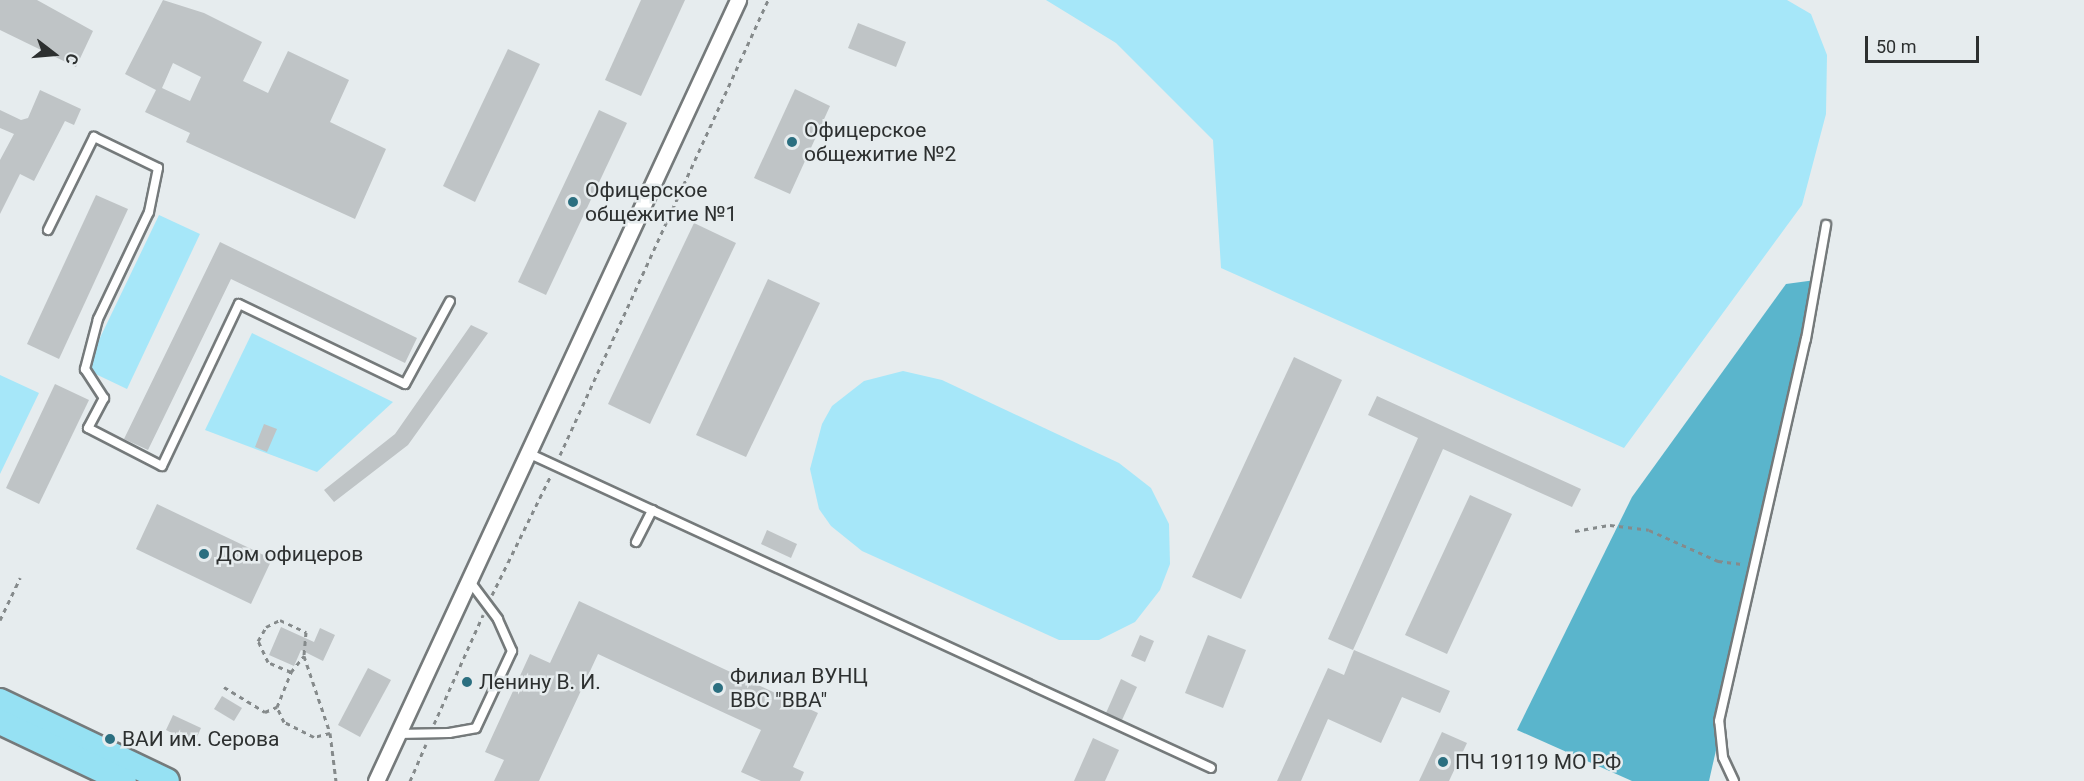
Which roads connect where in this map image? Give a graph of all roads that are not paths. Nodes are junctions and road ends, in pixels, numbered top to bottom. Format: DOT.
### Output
graph roads {
  1 [pos="738,0"];
  2 [pos="1826,225"];
  3 [pos="48,230"];
  4 [pos="450,301"];
  5 [pos="526,453"];
  6 [pos="652,510"];
  7 [pos="636,542"];
  8 [pos="467,578"];
  9 [pos="0,700"];
  10 [pos="0,722"];
  11 [pos="396,734"];
  12 [pos="1211,768"];
  13 [pos="124,781"];
  14 [pos="167,781"];
  15 [pos="376,781"];
  16 [pos="1734,781"];
  1 -- 5 [label="street"];
  2 -- 16 [label="lane"];
  3 -- 4 [label="lane"];
  5 -- 6 [label="lane"];
  5 -- 8 [label="street"];
  6 -- 7 [label="lane"];
  6 -- 12 [label="lane"];
  8 -- 11 [label="street"];
  8 -- 11 [label="lane"];
  9 -- 14 [label="main road"];
  10 -- 13 [label="main road"];
  11 -- 15 [label="street"];
}
